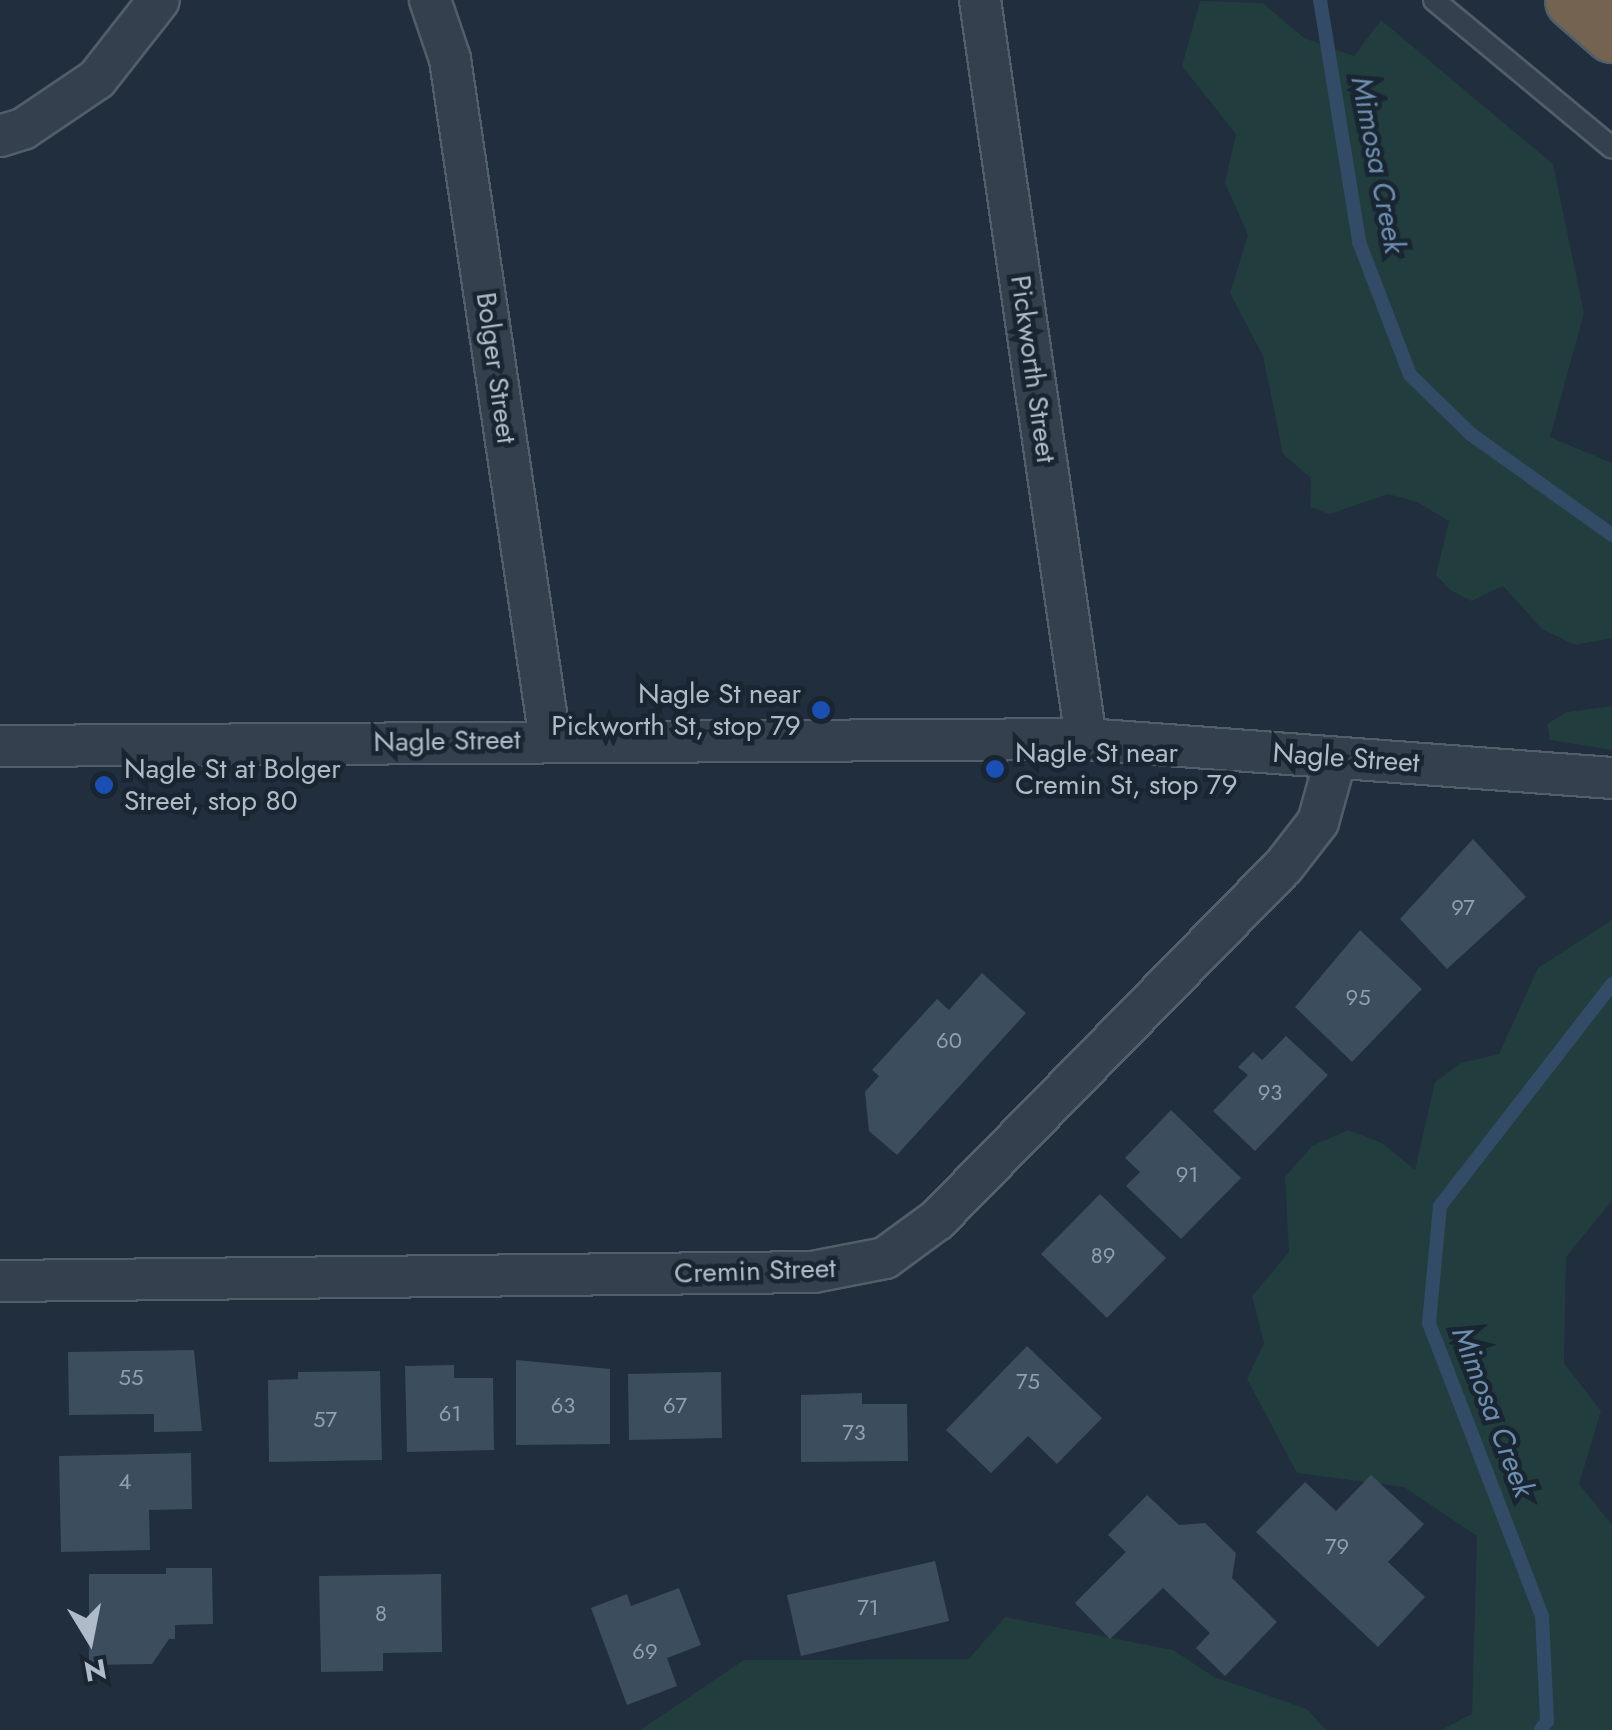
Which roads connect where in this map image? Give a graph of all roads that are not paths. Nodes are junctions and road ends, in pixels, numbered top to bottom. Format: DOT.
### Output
graph roads {
  1 [pos="159,0"];
  2 [pos="430,0"];
  3 [pos="980,0"];
  4 [pos="1434,0"];
  5 [pos="1573,0"];
  6 [pos="1612,34"];
  7 [pos="0,136"];
  8 [pos="1612,148"];
  9 [pos="1086,738"];
  10 [pos="550,740"];
  11 [pos="0,746"];
  12 [pos="1336,758"];
  13 [pos="1612,778"];
  14 [pos="0,1281"];
  1 -- 7 [label="street"];
  2 -- 10 [label="street, Bolger Street"];
  3 -- 9 [label="street, Pickworth Street"];
  4 -- 8 [label="lane"];
  5 -- 6 [label="highway"];
  9 -- 10 [label="street, Nagle Street"];
  9 -- 12 [label="street, Nagle Street"];
  10 -- 11 [label="street, Nagle Street"];
  12 -- 13 [label="street, Nagle Street"];
  12 -- 14 [label="street, Cremin Street"];
}
